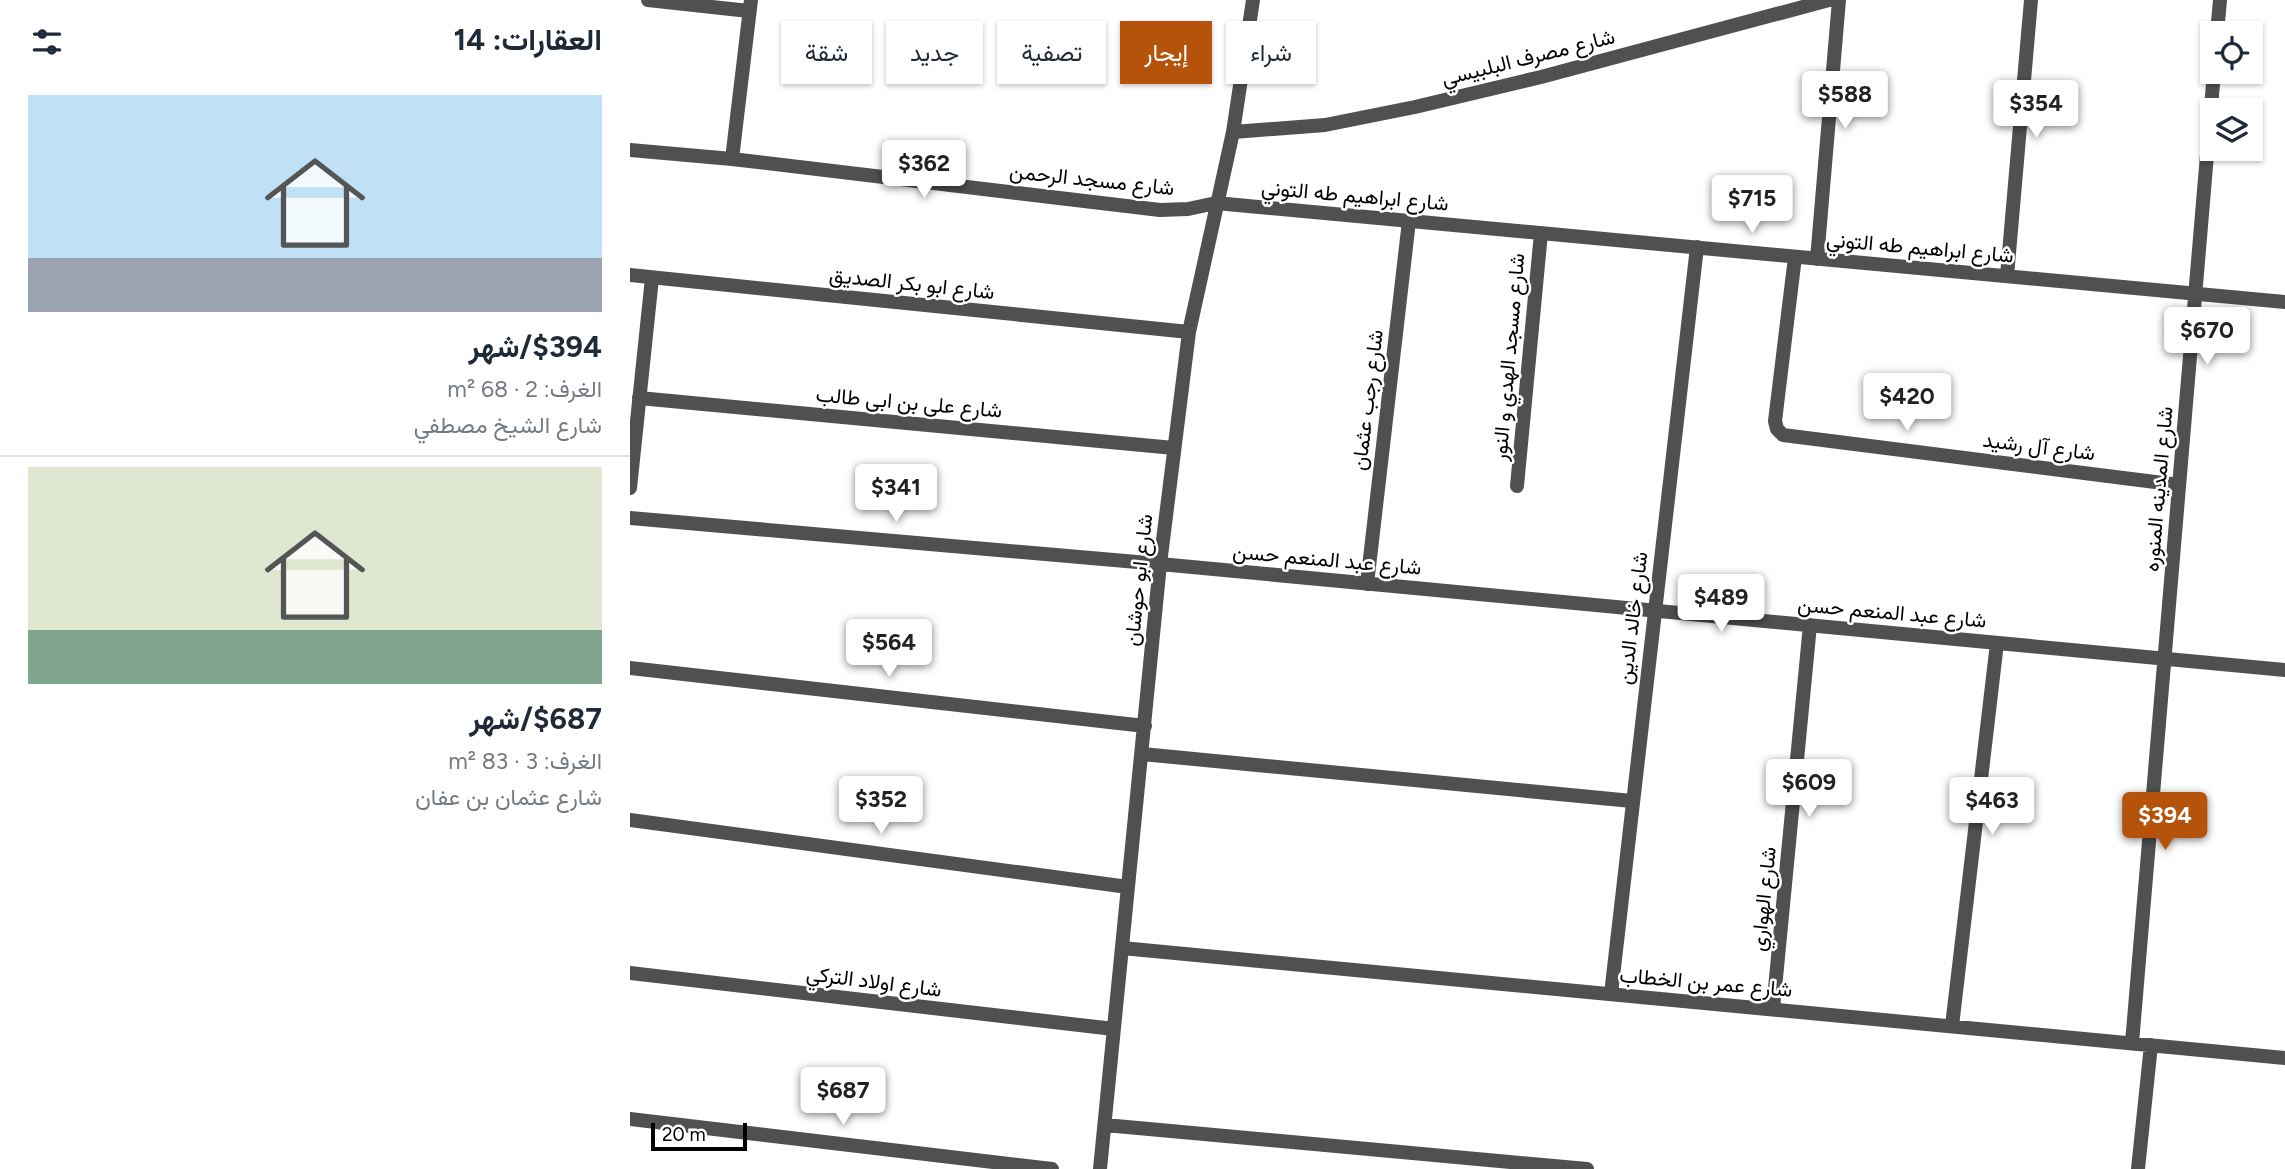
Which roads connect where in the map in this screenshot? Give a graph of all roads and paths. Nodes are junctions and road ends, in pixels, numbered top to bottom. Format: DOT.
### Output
graph roads {
  1 [pos="648,0"];
  2 [pos="1253,0"];
  3 [pos="1829,0"];
  4 [pos="1839,0"];
  5 [pos="2031,0"];
  6 [pos="2220,0"];
  7 [pos="750,5"];
  8 [pos="2218,21"];
  9 [pos="2213,84"];
  10 [pos="1233,132"];
  11 [pos="630,150"];
  12 [pos="732,159"];
  13 [pos="1216,203"];
  14 [pos="1409,221"];
  15 [pos="1541,233"];
  16 [pos="1697,247"];
  17 [pos="1795,257"];
  18 [pos="1817,258"];
  19 [pos="630,275"];
  20 [pos="2007,276"];
  21 [pos="652,278"];
  22 [pos="2195,294"];
  23 [pos="2285,302"];
  24 [pos="1189,332"];
  25 [pos="639,398"];
  26 [pos="1174,448"];
  27 [pos="2179,485"];
  28 [pos="1517,486"];
  29 [pos="630,488"];
  30 [pos="630,518"];
  31 [pos="1160,564"];
  32 [pos="1367,584"];
  33 [pos="1653,610"];
  34 [pos="1810,625"];
  35 [pos="1997,643"];
  36 [pos="2164,659"];
  37 [pos="630,668"];
  38 [pos="2285,670"];
  39 [pos="1145,726"];
  40 [pos="1142,754"];
  41 [pos="1632,801"];
  42 [pos="630,820"];
  43 [pos="1128,887"];
  44 [pos="1122,948"];
  45 [pos="630,973"];
  46 [pos="1611,994"];
  47 [pos="1773,1009"];
  48 [pos="1952,1026"];
  49 [pos="1114,1029"];
  50 [pos="2132,1043"];
  51 [pos="2151,1045"];
  52 [pos="2285,1058"];
  53 [pos="630,1119"];
  54 [pos="1105,1125"];
  55 [pos="1052,1169"];
  56 [pos="1100,1169"];
  57 [pos="1587,1169"];
  58 [pos="2138,1169"];
  1 -- 7 [label="street"];
  2 -- 10 [label="street, شارع ابو حوشان"];
  3 -- 10 [label="street, شارع مصرف البلبيسي"];
  4 -- 18 [label="street"];
  5 -- 20 [label="street"];
  6 -- 8 [label="street"];
  7 -- 12 [label="street"];
  9 -- 22 [label="street, شارع المدينه المنوره"];
  10 -- 13 [label="street, شارع ابو حوشان"];
  11 -- 12 [label="street, شارع مسجد الرحمن"];
  12 -- 13 [label="street, شارع مسجد الرحمن"];
  13 -- 14 [label="street, شارع ابراهيم طه التوني"];
  13 -- 24 [label="street, شارع ابو حوشان"];
  14 -- 15 [label="street, شارع ابراهيم طه التوني"];
  14 -- 32 [label="street, شارع رجب عثمان"];
  15 -- 16 [label="street, شارع ابراهيم طه التوني"];
  15 -- 28 [label="street, شارع مسجد الهدي و النور"];
  16 -- 17 [label="street, شارع ابراهيم طه التوني"];
  16 -- 33 [label="street, شارع خالد الدين"];
  17 -- 18 [label="street, شارع ابراهيم طه التوني"];
  17 -- 27 [label="street, شارع آل رشيد"];
  18 -- 20 [label="street, شارع ابراهيم طه التوني"];
  19 -- 21 [label="street, شارع ابو بكر الصديق"];
  20 -- 22 [label="street, شارع ابراهيم طه التوني"];
  21 -- 24 [label="street, شارع ابو بكر الصديق"];
  21 -- 25 [label="street"];
  22 -- 23 [label="street, شارع ابراهيم طه التوني"];
  22 -- 27 [label="street, شارع المدينه المنوره"];
  24 -- 26 [label="street, شارع ابو حوشان"];
  25 -- 26 [label="street, شارع على بن ابى طالب"];
  25 -- 29 [label="street"];
  26 -- 31 [label="street, شارع ابو حوشان"];
  27 -- 36 [label="street, شارع المدينه المنوره"];
  30 -- 31 [label="street, شارع عبد المنعم حسن"];
  31 -- 32 [label="street, شارع عبد المنعم حسن"];
  31 -- 39 [label="street, شارع ابو حوشان"];
  32 -- 33 [label="street, شارع عبد المنعم حسن"];
  33 -- 34 [label="street, شارع عبد المنعم حسن"];
  33 -- 41 [label="street, شارع خالد الدين"];
  34 -- 35 [label="street, شارع عبد المنعم حسن"];
  34 -- 47 [label="street, شارع الهواري"];
  35 -- 36 [label="street, شارع عبد المنعم حسن"];
  35 -- 48 [label="street"];
  36 -- 38 [label="street, شارع عبد المنعم حسن"];
  36 -- 50 [label="street, شارع المدينه المنوره"];
  37 -- 39 [label="street"];
  39 -- 40 [label="street, شارع ابو حوشان"];
  40 -- 41 [label="street"];
  40 -- 43 [label="street, شارع ابو حوشان"];
  41 -- 46 [label="street, شارع خالد الدين"];
  42 -- 43 [label="street"];
  43 -- 44 [label="street, شارع ابو حوشان"];
  44 -- 46 [label="street, شارع عمر بن الخطاب"];
  44 -- 49 [label="street, شارع ابو حوشان"];
  45 -- 49 [label="street, شارع اولاد التركي"];
  46 -- 47 [label="street, شارع عمر بن الخطاب"];
  47 -- 48 [label="street, شارع عمر بن الخطاب"];
  48 -- 50 [label="street, شارع عمر بن الخطاب"];
  49 -- 54 [label="street, شارع ابو حوشان"];
  50 -- 51 [label="street, شارع عمر بن الخطاب"];
  51 -- 52 [label="street, شارع عمر بن الخطاب"];
  51 -- 58 [label="street"];
  53 -- 55 [label="street"];
  54 -- 56 [label="street, شارع ابو حوشان"];
  54 -- 57 [label="street"];
}
